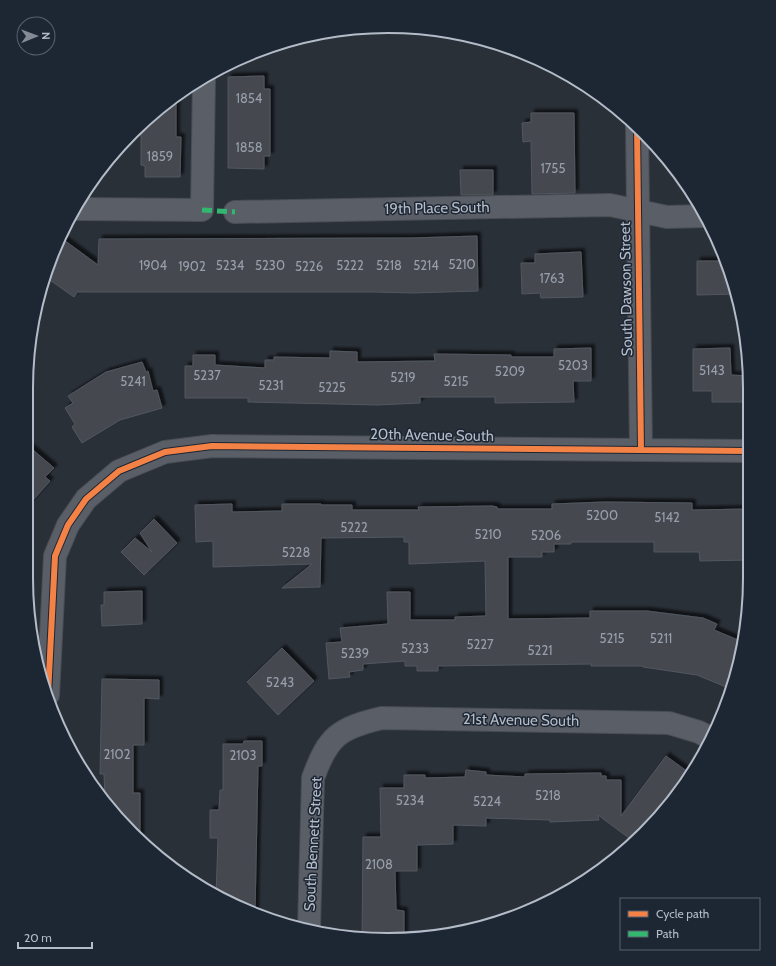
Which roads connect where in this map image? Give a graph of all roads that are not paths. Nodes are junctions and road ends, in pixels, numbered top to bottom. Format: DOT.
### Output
graph roads {
  1 [pos="204,85"];
  2 [pos="637,135"];
  3 [pos="81,210"];
  4 [pos="638,211"];
  5 [pos="235,212"];
  6 [pos="698,216"];
  7 [pos="641,450"];
  8 [pos="743,451"];
  9 [pos="49,682"];
  10 [pos="706,736"];
  11 [pos="332,739"];
  12 [pos="309,924"];
  1 -- 3 [label="street"];
  2 -- 4 [label="street, South Dawson Street"];
  4 -- 5 [label="street, 19th Place South"];
  4 -- 6 [label="street, 19th Place South"];
  4 -- 7 [label="street, South Dawson Street"];
  7 -- 8 [label="street, 20th Avenue South"];
  7 -- 9 [label="street, 20th Avenue South"];
  10 -- 11 [label="street, 21st Avenue South"];
  11 -- 12 [label="street, South Bennett Street"];
}
